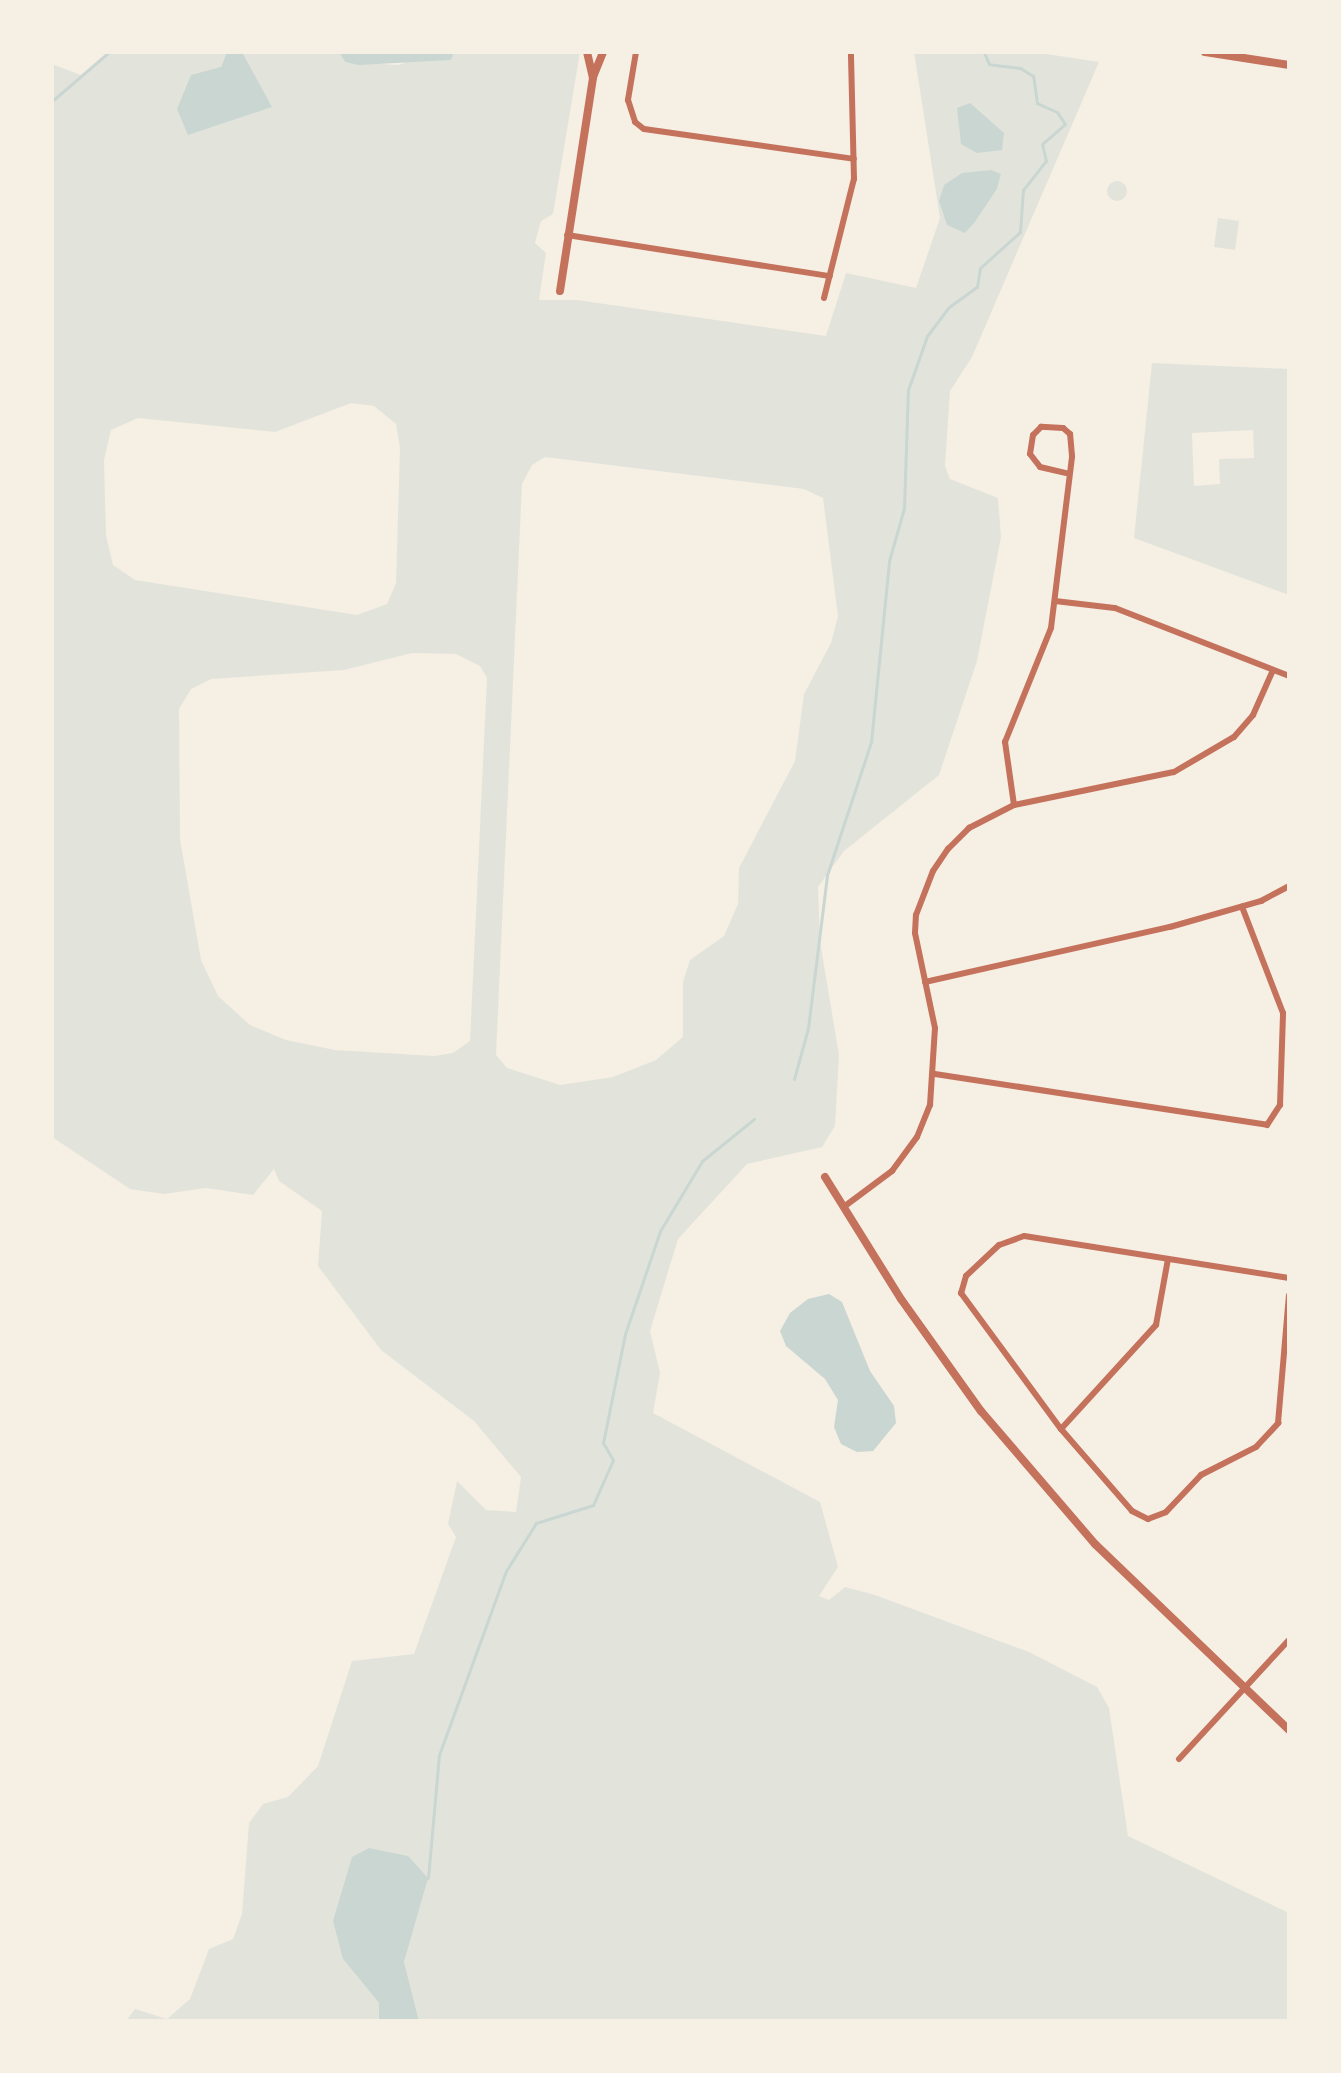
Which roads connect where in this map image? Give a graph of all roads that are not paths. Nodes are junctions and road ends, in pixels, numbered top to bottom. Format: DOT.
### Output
graph roads {
  1 [pos="587,52"];
  2 [pos="603,52"];
  3 [pos="636,52"];
  4 [pos="851,52"];
  5 [pos="1205,52"];
  6 [pos="1289,65"];
  7 [pos="593,77"];
  8 [pos="854,159"];
  9 [pos="567,235"];
  10 [pos="830,276"];
  11 [pos="560,291"];
  12 [pos="824,298"];
  13 [pos="1066,473"];
  14 [pos="1055,601"];
  15 [pos="1273,670"];
  16 [pos="1289,676"];
  17 [pos="1014,805"];
  18 [pos="1289,886"];
  19 [pos="1242,907"];
  20 [pos="925,982"];
  21 [pos="935,1074"];
  22 [pos="825,1177"];
  23 [pos="845,1206"];
  24 [pos="1168,1259"];
  25 [pos="1289,1278"];
  26 [pos="1289,1295"];
  27 [pos="1061,1429"];
  28 [pos="1289,1640"];
  29 [pos="1245,1685"];
  30 [pos="1289,1730"];
  31 [pos="1179,1759"];
  1 -- 7 [label="street"];
  2 -- 7 [label="street"];
  3 -- 8 [label="street"];
  4 -- 8 [label="street"];
  5 -- 6 [label="street"];
  7 -- 9 [label="street"];
  8 -- 10 [label="street"];
  9 -- 10 [label="street"];
  9 -- 11 [label="street"];
  10 -- 12 [label="street"];
  13 -- 13 [label="street"];
  13 -- 14 [label="street"];
  14 -- 15 [label="street"];
  14 -- 17 [label="street"];
  15 -- 16 [label="street"];
  15 -- 17 [label="street"];
  17 -- 20 [label="street"];
  18 -- 19 [label="street"];
  19 -- 20 [label="street"];
  19 -- 21 [label="street"];
  20 -- 21 [label="street"];
  21 -- 23 [label="street"];
  22 -- 23 [label="street"];
  23 -- 29 [label="street"];
  24 -- 25 [label="street"];
  24 -- 27 [label="street"];
  24 -- 27 [label="street"];
  26 -- 27 [label="street"];
  28 -- 29 [label="street"];
  29 -- 30 [label="street"];
  29 -- 31 [label="street"];
}
